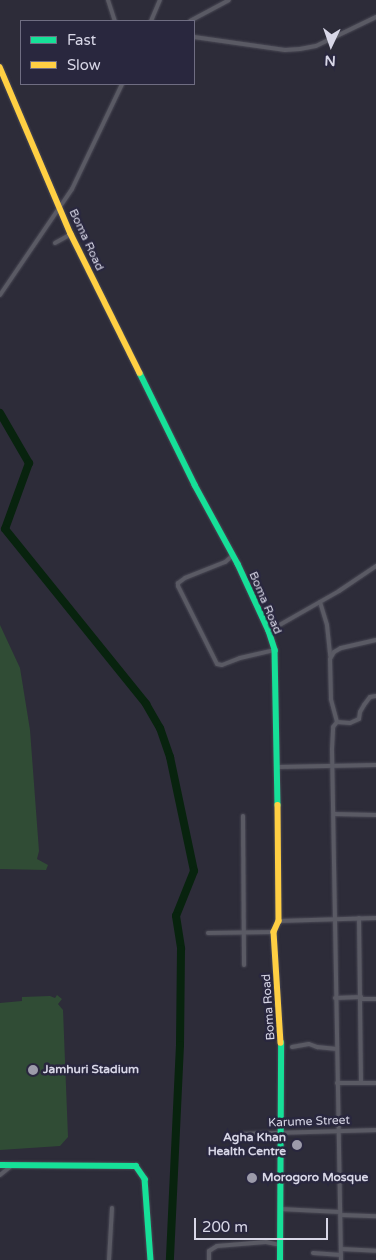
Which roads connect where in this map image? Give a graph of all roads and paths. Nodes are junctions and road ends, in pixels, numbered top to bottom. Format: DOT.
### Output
graph roads {
  1 [pos="108,0"];
  2 [pos="160,0"];
  3 [pos="229,0"];
  4 [pos="376,17"];
  5 [pos="115,20"];
  6 [pos="151,20"];
  7 [pos="192,20"];
  8 [pos="195,37"];
  9 [pos="0,67"];
  10 [pos="122,85"];
  11 [pos="60,206"];
  12 [pos="71,234"];
  13 [pos="55,243"];
  14 [pos="0,295"];
  15 [pos="232,556"];
  16 [pos="376,566"];
  17 [pos="320,602"];
  18 [pos="269,631"];
  19 [pos="376,640"];
  20 [pos="329,643"];
  21 [pos="341,648"];
  22 [pos="274,650"];
  23 [pos="330,657"];
  24 [pos="376,696"];
  25 [pos="337,722"];
  26 [pos="376,764"];
  27 [pos="333,765"];
  28 [pos="278,767"];
  29 [pos="334,814"];
  30 [pos="376,815"];
  31 [pos="243,816"];
  32 [pos="359,918"];
  33 [pos="376,918"];
  34 [pos="333,920"];
  35 [pos="279,921"];
  36 [pos="274,932"];
  37 [pos="208,933"];
  38 [pos="244,933"];
  39 [pos="244,965"];
  40 [pos="361,997"];
  41 [pos="335,998"];
  42 [pos="376,999"];
  43 [pos="292,1047"];
  44 [pos="337,1049"];
  45 [pos="361,1082"];
  46 [pos="337,1083"];
  47 [pos="376,1083"];
  48 [pos="376,1130"];
  49 [pos="338,1131"];
  50 [pos="282,1132"];
  51 [pos="242,1134"];
  52 [pos="0,1165"];
  53 [pos="11,1166"];
  54 [pos="0,1175"];
  55 [pos="112,1208"];
  56 [pos="280,1209"];
  57 [pos="340,1213"];
  58 [pos="376,1216"];
  59 [pos="280,1245"];
  60 [pos="341,1249"];
  61 [pos="376,1252"];
  62 [pos="313,1253"];
  63 [pos="341,1255"];
  64 [pos="109,1260"];
  65 [pos="151,1260"];
  66 [pos="209,1260"];
  67 [pos="280,1260"];
  68 [pos="341,1260"];
  1 -- 5 [label="street"];
  2 -- 6 [label="street"];
  3 -- 7 [label="street"];
  4 -- 8 [label="street"];
  9 -- 11 [label="street, Boma Road"];
  10 -- 11 [label="street"];
  11 -- 12 [label="street, Boma Road"];
  11 -- 14 [label="street"];
  12 -- 13 [label="street"];
  12 -- 15 [label="street, Boma Road"];
  15 -- 18 [label="street, Boma Road"];
  15 -- 22 [label="street"];
  16 -- 17 [label="street"];
  17 -- 18 [label="street"];
  17 -- 20 [label="street"];
  18 -- 22 [label="street, Boma Road"];
  19 -- 21 [label="street"];
  20 -- 21 [label="street"];
  20 -- 23 [label="street"];
  21 -- 23 [label="street"];
  22 -- 28 [label="street, Boma Road"];
  23 -- 25 [label="street"];
  24 -- 25 [label="street"];
  25 -- 27 [label="street"];
  26 -- 27 [label="street"];
  27 -- 28 [label="street"];
  27 -- 29 [label="street"];
  28 -- 35 [label="street, Boma Road"];
  29 -- 30 [label="street"];
  29 -- 34 [label="street"];
  31 -- 38 [label="street"];
  32 -- 33 [label="street"];
  32 -- 34 [label="street"];
  32 -- 40 [label="street"];
  34 -- 35 [label="street"];
  34 -- 41 [label="street"];
  35 -- 36 [label="street, Boma Road"];
  36 -- 38 [label="street"];
  36 -- 50 [label="street, Boma Road"];
  37 -- 38 [label="street"];
  38 -- 39 [label="street"];
  40 -- 41 [label="street"];
  40 -- 42 [label="street"];
  40 -- 45 [label="street"];
  41 -- 44 [label="street"];
  43 -- 44 [label="street"];
  44 -- 46 [label="street"];
  45 -- 46 [label="street"];
  45 -- 47 [label="street"];
  46 -- 49 [label="street"];
  48 -- 49 [label="street, Karume Street"];
  49 -- 50 [label="street, Karume Street"];
  49 -- 57 [label="street"];
  50 -- 51 [label="street, Karume Street"];
  50 -- 56 [label="street, Boma Road"];
  52 -- 53 [label="street"];
  53 -- 54 [label="street"];
  53 -- 65 [label="street"];
  55 -- 64 [label="street"];
  56 -- 57 [label="street"];
  56 -- 59 [label="street, Boma Road"];
  57 -- 58 [label="street"];
  57 -- 60 [label="street"];
  59 -- 66 [label="street"];
  59 -- 67 [label="street, Boma Road"];
  60 -- 61 [label="street"];
  60 -- 63 [label="street"];
  62 -- 63 [label="street"];
  63 -- 68 [label="street"];
}
